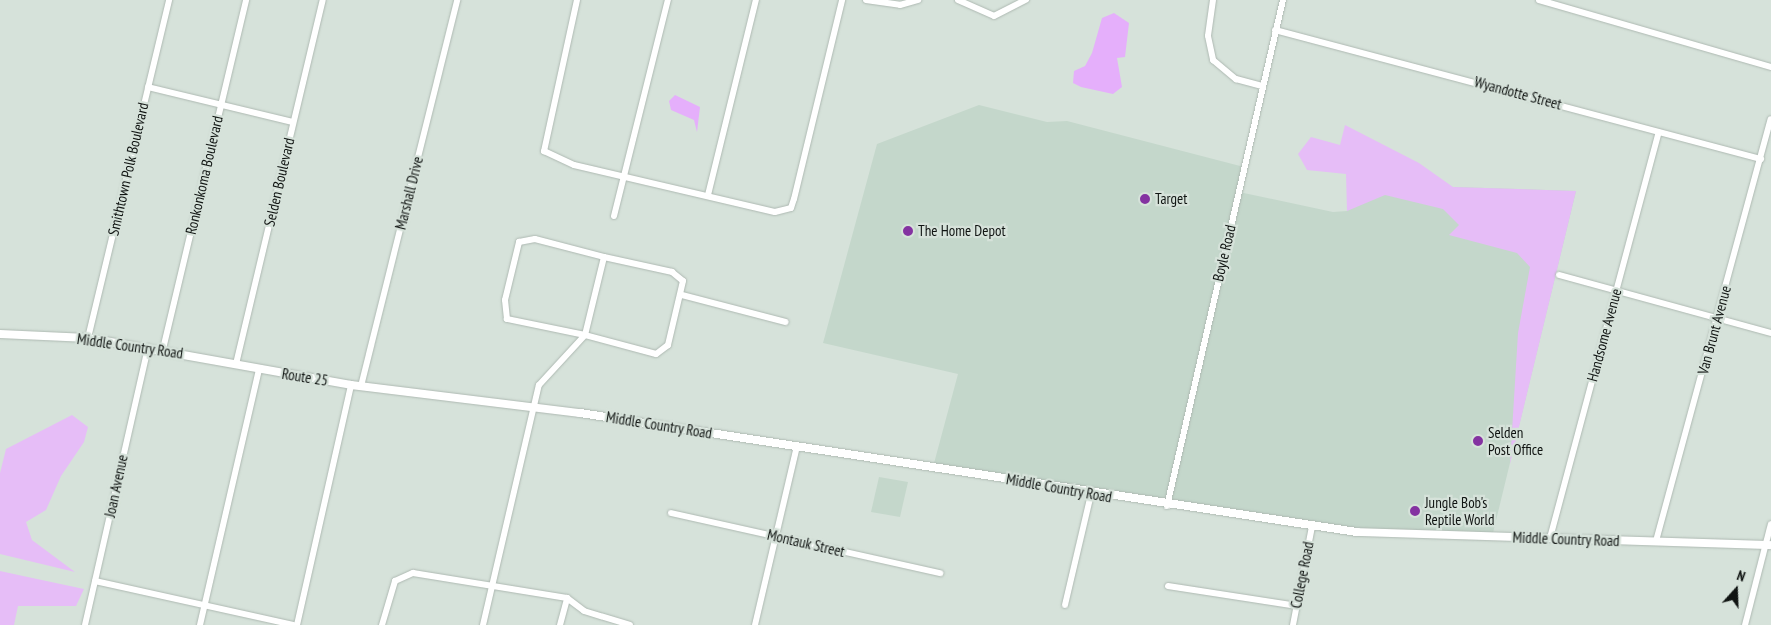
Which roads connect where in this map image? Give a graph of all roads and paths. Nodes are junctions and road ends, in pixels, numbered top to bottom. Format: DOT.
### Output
graph roads {
  1 [pos="169,0"];
  2 [pos="246,0"];
  3 [pos="323,0"];
  4 [pos="457,0"];
  5 [pos="577,0"];
  6 [pos="668,0"];
  7 [pos="756,0"];
  8 [pos="842,0"];
  9 [pos="866,0"];
  10 [pos="918,0"];
  11 [pos="958,0"];
  12 [pos="1026,0"];
  13 [pos="1213,0"];
  14 [pos="1283,0"];
  15 [pos="1539,0"];
  16 [pos="1275,30"];
  17 [pos="1771,68"];
  18 [pos="1262,86"];
  19 [pos="148,87"];
  20 [pos="221,105"];
  21 [pos="1771,119"];
  22 [pos="293,122"];
  23 [pos="1659,132"];
  24 [pos="1761,159"];
  25 [pos="624,176"];
  26 [pos="708,196"];
  27 [pos="614,216"];
  28 [pos="604,257"];
  29 [pos="1559,275"];
  30 [pos="1615,290"];
  31 [pos="682,295"];
  32 [pos="1718,318"];
  33 [pos="786,322"];
  34 [pos="1771,333"];
  35 [pos="0,334"];
  36 [pos="585,335"];
  37 [pos="88,338"];
  38 [pos="148,346"];
  39 [pos="163,349"];
  40 [pos="236,364"];
  41 [pos="259,369"];
  42 [pos="352,385"];
  43 [pos="361,386"];
  44 [pos="533,408"];
  45 [pos="797,446"];
  46 [pos="1091,494"];
  47 [pos="1166,506"];
  48 [pos="671,513"];
  49 [pos="1771,524"];
  50 [pos="1312,526"];
  51 [pos="776,537"];
  52 [pos="1550,538"];
  53 [pos="1656,541"];
  54 [pos="1768,545"];
  55 [pos="940,574"];
  56 [pos="95,581"];
  57 [pos="494,586"];
  58 [pos="1168,586"];
  59 [pos="567,598"];
  60 [pos="1064,605"];
  61 [pos="204,606"];
  62 [pos="1297,606"];
  63 [pos="85,625"];
  64 [pos="200,625"];
  65 [pos="293,625"];
  66 [pos="297,625"];
  67 [pos="382,625"];
  68 [pos="483,625"];
  69 [pos="560,625"];
  70 [pos="630,625"];
  71 [pos="755,625"];
  72 [pos="1293,625"];
  73 [pos="1745,625"];
  1 -- 19 [label="street, Smithtown Polk Boulevard"];
  2 -- 20 [label="street, Ronkonkoma Boulevard"];
  3 -- 22 [label="street, Selden Boulevard"];
  4 -- 43 [label="street, Marshall Drive"];
  5 -- 25 [label="street"];
  6 -- 25 [label="street"];
  7 -- 26 [label="street"];
  8 -- 26 [label="street"];
  9 -- 10 [label="street"];
  11 -- 12 [label="street"];
  13 -- 18 [label="street"];
  14 -- 16 [label="street, Boyle Road"];
  15 -- 17 [label="street"];
  16 -- 18 [label="street, Boyle Road"];
  16 -- 23 [label="street, Wyandotte Street"];
  18 -- 47 [label="street, Boyle Road"];
  19 -- 20 [label="street"];
  19 -- 37 [label="street, Smithtown Polk Boulevard"];
  20 -- 22 [label="street"];
  20 -- 39 [label="street, Ronkonkoma Boulevard"];
  21 -- 24 [label="street, Van Brunt Avenue"];
  22 -- 40 [label="street, Selden Boulevard"];
  23 -- 24 [label="street, Wyandotte Street"];
  23 -- 30 [label="street, Handsome Avenue"];
  24 -- 32 [label="street, Van Brunt Avenue"];
  25 -- 26 [label="street"];
  25 -- 27 [label="street"];
  28 -- 31 [label="street"];
  28 -- 36 [label="street"];
  28 -- 36 [label="street"];
  29 -- 30 [label="street"];
  30 -- 32 [label="street"];
  30 -- 52 [label="street, Handsome Avenue"];
  31 -- 33 [label="street"];
  31 -- 36 [label="street"];
  32 -- 34 [label="street"];
  32 -- 53 [label="street, Van Brunt Avenue"];
  35 -- 37 [label="main road, Middle Country Road"];
  36 -- 44 [label="street"];
  37 -- 38 [label="main road, Middle Country Road"];
  38 -- 39 [label="main road, Middle Country Road"];
  38 -- 56 [label="street, Joan Avenue"];
  39 -- 40 [label="main road, Middle Country Road"];
  40 -- 41 [label="main road, Middle Country Road"];
  41 -- 42 [label="main road, Route 25"];
  41 -- 61 [label="street"];
  42 -- 43 [label="main road, Middle Country Road"];
  42 -- 66 [label="street"];
  43 -- 44 [label="main road, Middle Country Road"];
  44 -- 45 [label="main road, Middle Country Road"];
  44 -- 57 [label="street"];
  45 -- 46 [label="main road, Middle Country Road"];
  45 -- 51 [label="street"];
  46 -- 47 [label="main road, Middle Country Road"];
  46 -- 60 [label="street"];
  47 -- 50 [label="main road, Middle Country Road"];
  48 -- 51 [label="street, Montauk Street"];
  49 -- 54 [label="street"];
  50 -- 52 [label="main road, Middle Country Road"];
  50 -- 62 [label="street, College Road"];
  51 -- 55 [label="street, Montauk Street"];
  51 -- 71 [label="street"];
  52 -- 53 [label="main road, Middle Country Road"];
  53 -- 54 [label="main road, Middle Country Road"];
  54 -- 73 [label="street"];
  56 -- 61 [label="street"];
  56 -- 63 [label="street, Joan Avenue"];
  57 -- 59 [label="street"];
  57 -- 67 [label="street"];
  57 -- 68 [label="street"];
  58 -- 62 [label="street"];
  59 -- 69 [label="street"];
  59 -- 70 [label="street"];
  61 -- 64 [label="street"];
  61 -- 65 [label="street"];
  62 -- 72 [label="street, College Road"];
}
